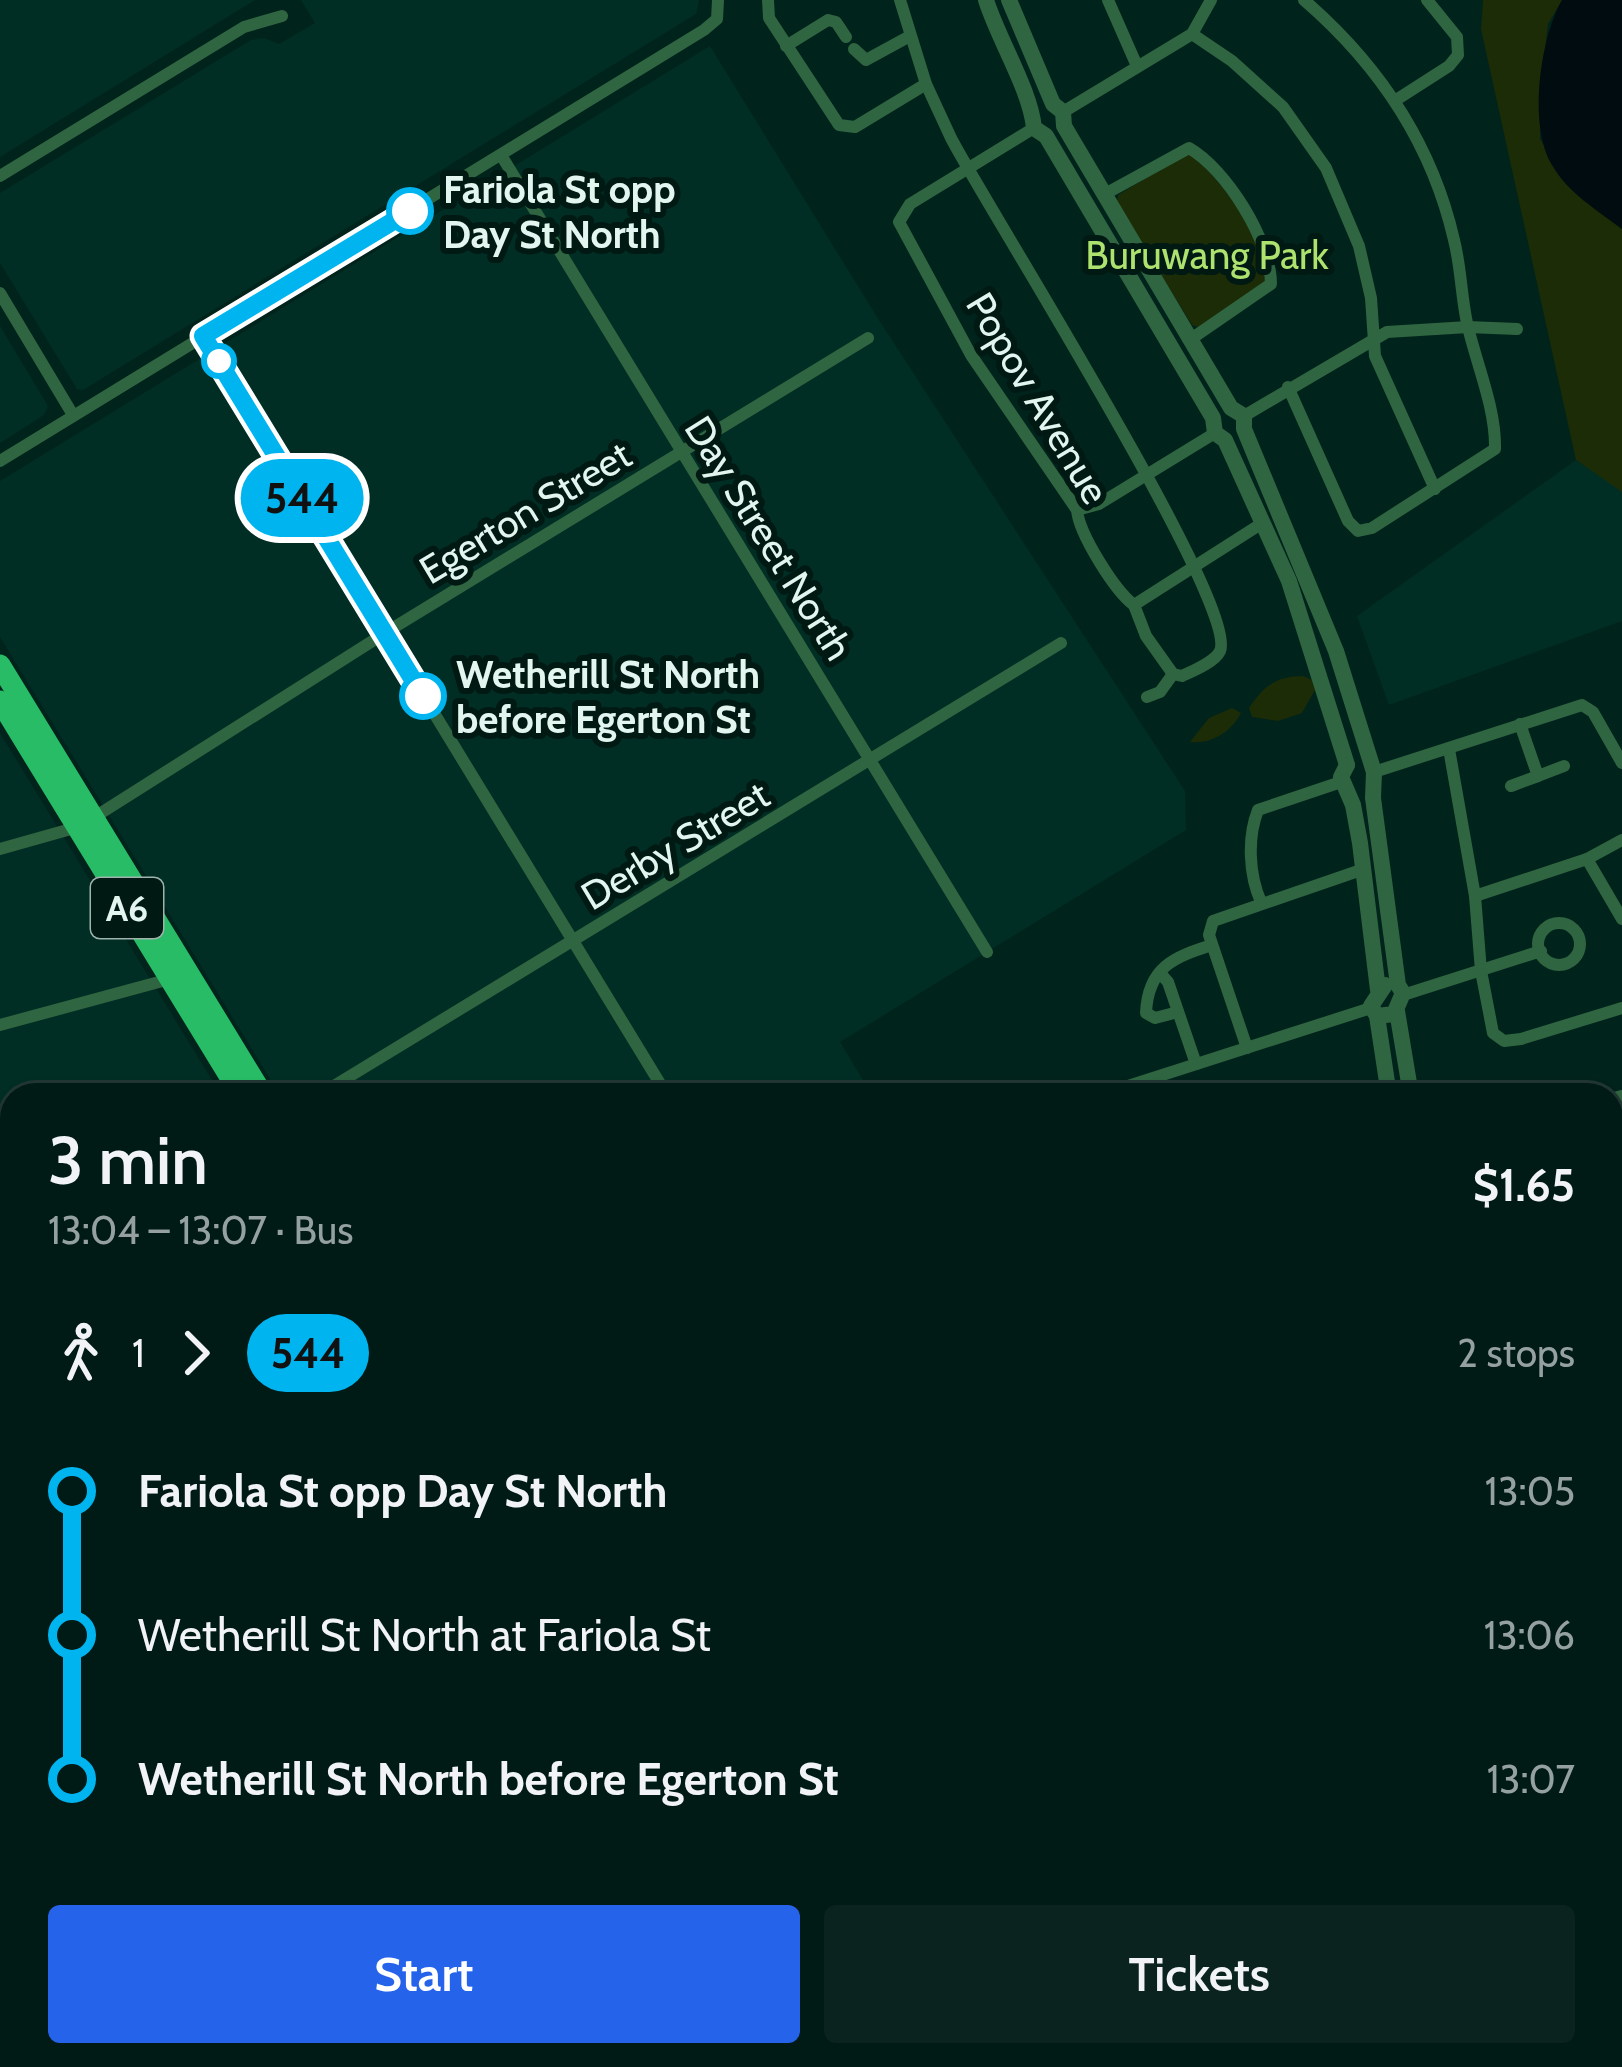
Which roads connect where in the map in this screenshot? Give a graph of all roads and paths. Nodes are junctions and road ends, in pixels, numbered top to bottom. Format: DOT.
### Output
graph roads {
  1 [pos="900,0"];
  2 [pos="986,0"];
  3 [pos="1010,0"];
  4 [pos="1108,0"];
  5 [pos="1210,0"];
  6 [pos="1304,0"];
  7 [pos="1427,0"];
  8 [pos="767,3"];
  9 [pos="719,7"];
  10 [pos="281,16"];
  11 [pos="1192,34"];
  12 [pos="910,36"];
  13 [pos="786,46"];
  14 [pos="1137,66"];
  15 [pos="926,84"];
  16 [pos="1396,100"];
  17 [pos="1060,114"];
  18 [pos="1038,126"];
  19 [pos="501,155"];
  20 [pos="968,169"];
  21 [pos="0,176"];
  22 [pos="1105,194"];
  23 [pos="0,293"];
  24 [pos="1468,327"];
  25 [pos="1517,329"];
  26 [pos="203,336"];
  27 [pos="1373,337"];
  28 [pos="868,338"];
  29 [pos="1191,339"];
  30 [pos="1288,387"];
  31 [pos="73,415"];
  32 [pos="1240,418"];
  33 [pos="1218,430"];
  34 [pos="681,452"];
  35 [pos="0,461"];
  36 [pos="1147,473"];
  37 [pos="1435,489"];
  38 [pos="1076,510"];
  39 [pos="1264,522"];
  40 [pos="1193,567"];
  41 [pos="1134,606"];
  42 [pos="385,633"];
  43 [pos="1061,643"];
  44 [pos="0,665"];
  45 [pos="1173,674"];
  46 [pos="1147,697"];
  47 [pos="0,701"];
  48 [pos="1520,724"];
  49 [pos="1449,748"];
  50 [pos="871,760"];
  51 [pos="1622,764"];
  52 [pos="1564,766"];
  53 [pos="1371,773"];
  54 [pos="1538,776"];
  55 [pos="1345,779"];
  56 [pos="1510,786"];
  57 [pos="85,823"];
  58 [pos="1622,840"];
  59 [pos="0,848"];
  60 [pos="1587,859"];
  61 [pos="1364,869"];
  62 [pos="1475,896"];
  63 [pos="1261,902"];
  64 [pos="1622,919"];
  65 [pos="574,942"];
  66 [pos="1212,945"];
  67 [pos="1541,951"];
  68 [pos="987,952"];
  69 [pos="1481,971"];
  70 [pos="1160,973"];
  71 [pos="170,979"];
  72 [pos="1399,997"];
  73 [pos="1375,1005"];
  74 [pos="1622,1008"];
  75 [pos="1178,1012"];
  76 [pos="0,1025"];
  77 [pos="1247,1048"];
  78 [pos="1196,1064"];
  79 [pos="1144,1080"];
  80 [pos="234,1083"];
  81 [pos="255,1083"];
  82 [pos="339,1083"];
  83 [pos="661,1083"];
  84 [pos="1135,1083"];
  85 [pos="1145,1083"];
  86 [pos="1387,1083"];
  87 [pos="1410,1083"];
  1 -- 12 [label="street"];
  2 -- 18 [label="street"];
  3 -- 17 [label="street"];
  4 -- 14 [label="street"];
  5 -- 11 [label="street"];
  6 -- 16 [label="street"];
  7 -- 16 [label="street"];
  8 -- 13 [label="street"];
  9 -- 19 [label="street"];
  10 -- 21 [label="street"];
  11 -- 14 [label="street"];
  11 -- 27 [label="street"];
  12 -- 13 [label="street"];
  12 -- 15 [label="street"];
  13 -- 15 [label="street"];
  14 -- 17 [label="street"];
  15 -- 20 [label="street"];
  16 -- 24 [label="street"];
  17 -- 18 [label="street"];
  17 -- 18 [label="street"];
  17 -- 22 [label="street"];
  18 -- 20 [label="street"];
  18 -- 33 [label="street"];
  19 -- 26 [label="street"];
  19 -- 34 [label="street, Day Street North"];
  20 -- 36 [label="street"];
  20 -- 38 [label="street, Popov Avenue"];
  22 -- 29 [label="street"];
  22 -- 29 [label="street"];
  23 -- 31 [label="street"];
  24 -- 25 [label="street"];
  24 -- 27 [label="street"];
  24 -- 37 [label="street"];
  26 -- 31 [label="street"];
  26 -- 42 [label="street"];
  27 -- 30 [label="street"];
  27 -- 37 [label="street"];
  28 -- 34 [label="street, Egerton Street"];
  29 -- 32 [label="street"];
  30 -- 32 [label="street"];
  30 -- 37 [label="street"];
  31 -- 35 [label="street"];
  32 -- 33 [label="street"];
  32 -- 33 [label="street"];
  32 -- 53 [label="street"];
  33 -- 36 [label="street"];
  33 -- 39 [label="street"];
  34 -- 42 [label="street, Egerton Street"];
  34 -- 50 [label="street, Day Street North"];
  36 -- 38 [label="street"];
  36 -- 40 [label="street"];
  38 -- 41 [label="street, Popov Avenue"];
  39 -- 40 [label="street"];
  39 -- 55 [label="street"];
  40 -- 41 [label="street"];
  40 -- 45 [label="street"];
  41 -- 45 [label="street, Popov Avenue"];
  42 -- 57 [label="street, Egerton Street"];
  42 -- 65 [label="street"];
  43 -- 50 [label="street, Derby Street"];
  44 -- 57 [label="highway, A6"];
  45 -- 46 [label="street"];
  47 -- 57 [label="highway, A6"];
  48 -- 49 [label="street"];
  48 -- 51 [label="street"];
  48 -- 54 [label="street"];
  49 -- 53 [label="street"];
  49 -- 62 [label="street"];
  50 -- 65 [label="street, Derby Street"];
  50 -- 68 [label="street, Day Street North"];
  52 -- 54 [label="street"];
  53 -- 55 [label="street"];
  53 -- 55 [label="street"];
  53 -- 72 [label="street"];
  54 -- 56 [label="street"];
  55 -- 61 [label="street"];
  55 -- 63 [label="street"];
  57 -- 59 [label="street, Egerton Street"];
  57 -- 71 [label="highway, A6"];
  57 -- 81 [label="highway, A6"];
  58 -- 60 [label="street"];
  60 -- 62 [label="street"];
  60 -- 64 [label="street"];
  61 -- 63 [label="street"];
  61 -- 73 [label="street"];
  62 -- 69 [label="street"];
  63 -- 66 [label="street"];
  65 -- 82 [label="street, Derby Street"];
  65 -- 83 [label="street"];
  66 -- 70 [label="street"];
  66 -- 77 [label="street"];
  67 -- 69 [label="street"];
  69 -- 72 [label="street"];
  69 -- 74 [label="street"];
  70 -- 75 [label="street"];
  70 -- 75 [label="street"];
  71 -- 76 [label="street"];
  71 -- 80 [label="highway, A6"];
  72 -- 73 [label="street"];
  72 -- 73 [label="street"];
  72 -- 87 [label="street"];
  73 -- 77 [label="street"];
  73 -- 86 [label="street"];
  75 -- 78 [label="street"];
  77 -- 78 [label="street"];
  78 -- 79 [label="street"];
  79 -- 84 [label="street"];
  79 -- 85 [label="street"];
}
